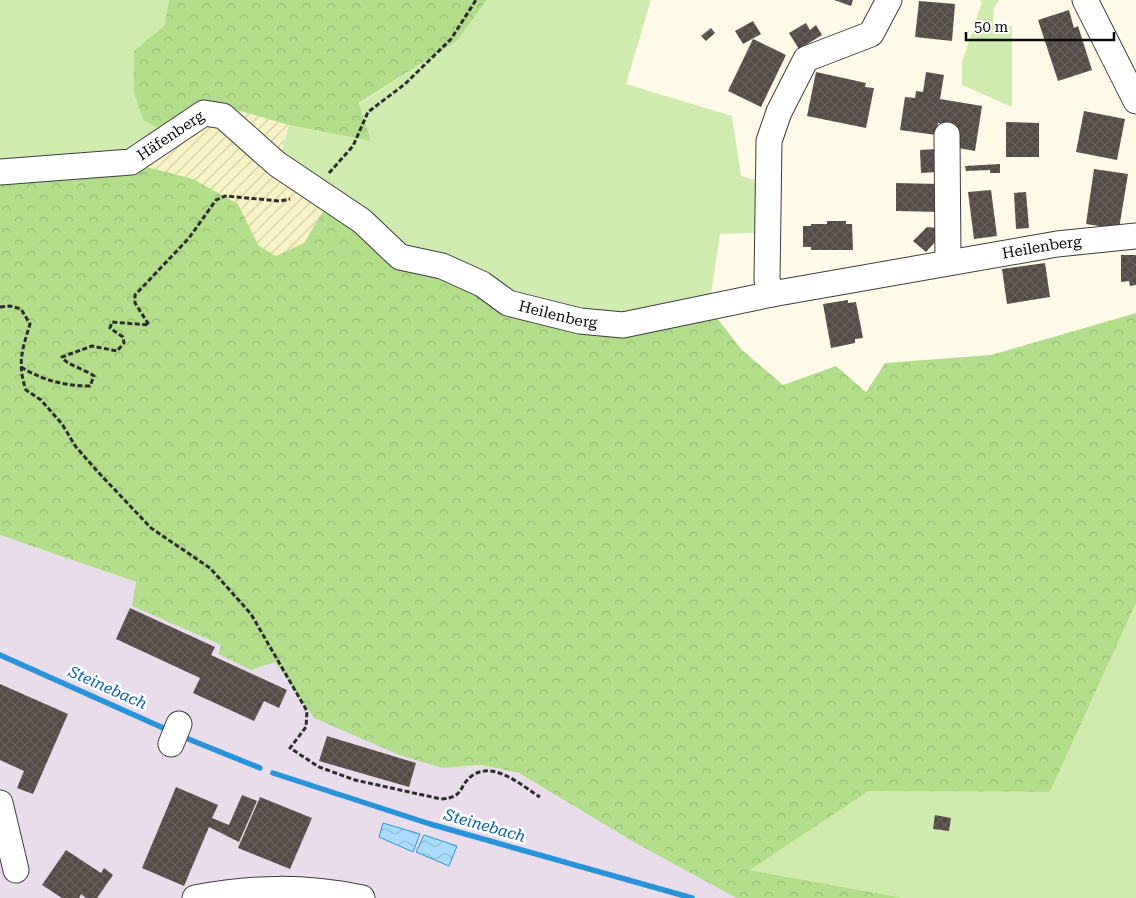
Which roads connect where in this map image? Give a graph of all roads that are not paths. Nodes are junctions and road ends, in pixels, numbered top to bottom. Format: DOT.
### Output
graph roads {
  1 [pos="889,0"];
  2 [pos="1085,0"];
  3 [pos="1136,101"];
  4 [pos="947,135"];
  5 [pos="0,172"];
  6 [pos="317,189"];
  7 [pos="1136,236"];
  8 [pos="948,262"];
  9 [pos="772,294"];
  10 [pos="0,803"];
  11 [pos="16,870"];
  12 [pos="195,898"];
  13 [pos="362,898"];
  1 -- 9 [label="street"];
  2 -- 3 [label="street"];
  4 -- 8 [label="street"];
  5 -- 6 [label="street, Häfenberg"];
  6 -- 9 [label="street, Heilenberg"];
  7 -- 8 [label="street, Heilenberg"];
  8 -- 9 [label="street, Heilenberg"];
  10 -- 11 [label="street"];
  12 -- 13 [label="street"];
}
